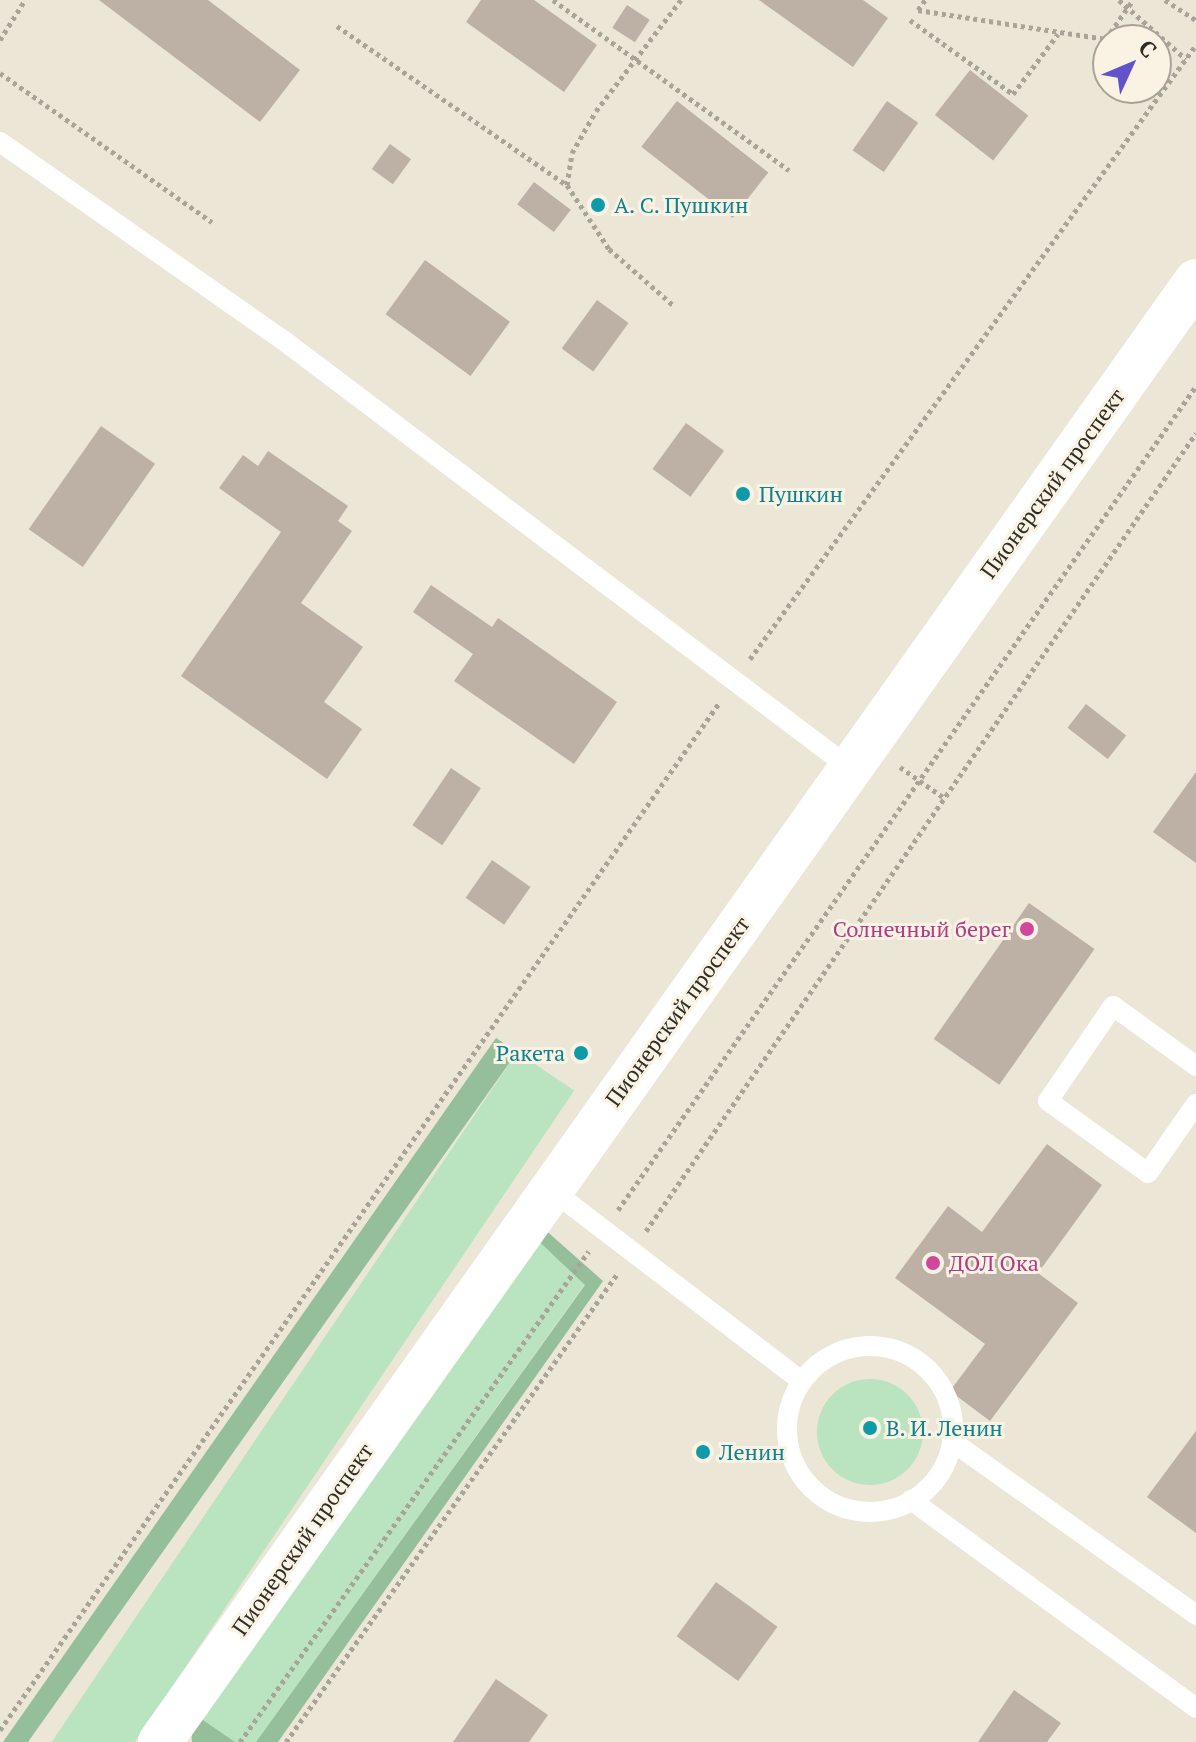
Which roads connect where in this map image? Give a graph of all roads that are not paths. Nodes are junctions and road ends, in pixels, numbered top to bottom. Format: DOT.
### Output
graph roads {
  1 [pos="0,142"];
  2 [pos="1196,281"];
  3 [pos="850,768"];
  4 [pos="1196,1066"];
  5 [pos="1196,1104"];
  6 [pos="549,1188"];
  7 [pos="800,1380"];
  8 [pos="953,1442"];
  9 [pos="911,1500"];
  10 [pos="1196,1615"];
  11 [pos="1196,1708"];
  12 [pos="160,1742"];
  1 -- 3 [label="lane"];
  2 -- 3 [label="street, Пионерский проспект"];
  3 -- 6 [label="street, Пионерский проспект"];
  4 -- 5 [label="lane"];
  6 -- 7 [label="lane"];
  6 -- 12 [label="street, Пионерский проспект"];
  7 -- 8 [label="lane"];
  7 -- 9 [label="lane"];
  8 -- 9 [label="lane"];
  8 -- 10 [label="lane"];
  9 -- 11 [label="lane"];
}
